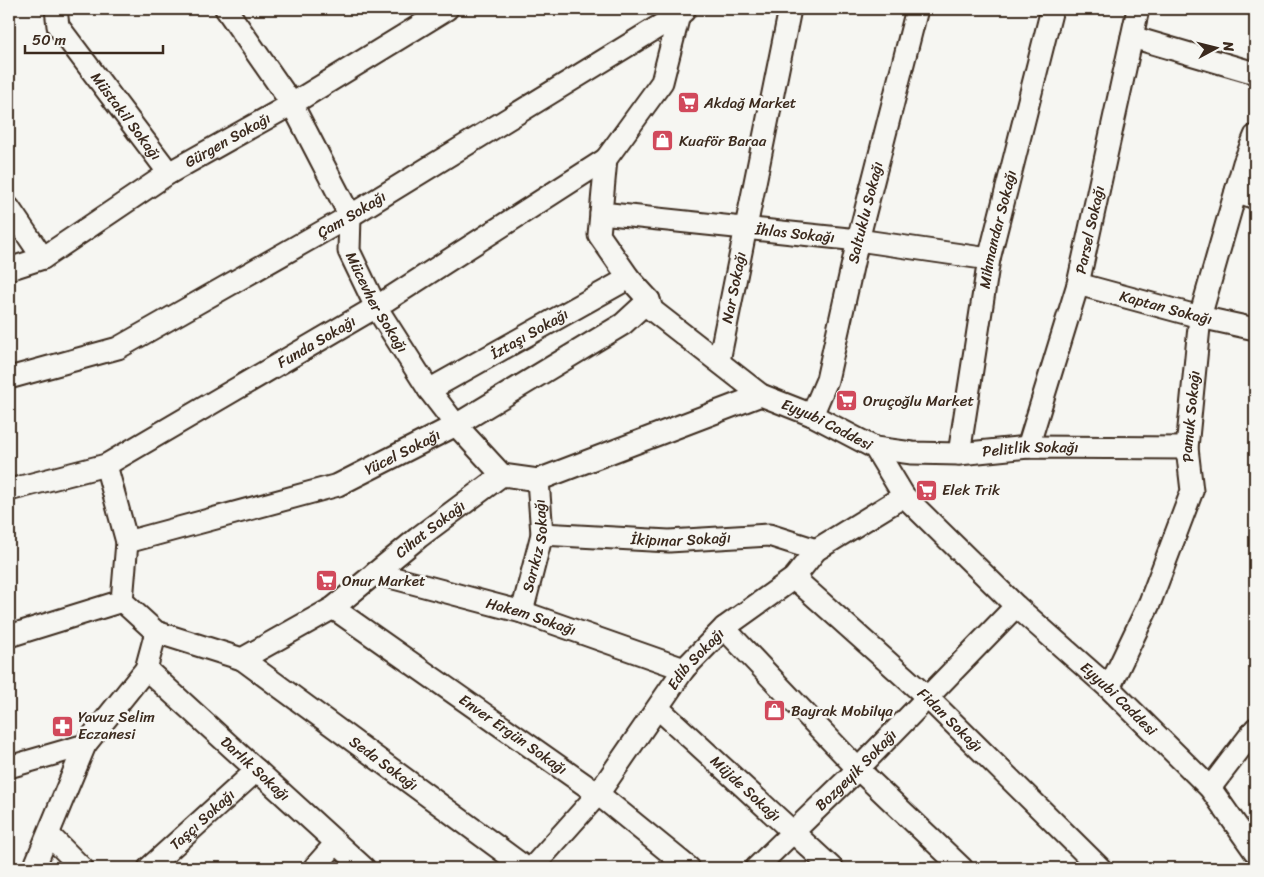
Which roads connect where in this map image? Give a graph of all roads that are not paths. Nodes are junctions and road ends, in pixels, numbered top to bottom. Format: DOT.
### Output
graph roads {
  1 [pos="56,9"];
  2 [pos="226,9"];
  3 [pos="447,9"];
  4 [pos="790,9"];
  5 [pos="917,9"];
  6 [pos="1052,9"];
  7 [pos="1138,9"];
  8 [pos="680,11"];
  9 [pos="416,16"];
  10 [pos="1132,37"];
  11 [pos="1255,73"];
  12 [pos="292,104"];
  13 [pos="1255,136"];
  14 [pos="606,159"];
  15 [pos="169,173"];
  16 [pos="1246,194"];
  17 [pos="9,208"];
  18 [pos="601,213"];
  19 [pos="350,216"];
  20 [pos="745,229"];
  21 [pos="858,240"];
  22 [pos="43,258"];
  23 [pos="989,259"];
  24 [pos="9,269"];
  25 [pos="629,278"];
  26 [pos="1078,284"];
  27 [pos="649,300"];
  28 [pos="376,307"];
  29 [pos="1200,317"];
  30 [pos="1255,329"];
  31 [pos="719,361"];
  32 [pos="9,378"];
  33 [pos="429,390"];
  34 [pos="761,396"];
  35 [pos="812,415"];
  36 [pos="456,424"];
  37 [pos="1028,447"];
  38 [pos="875,448"];
  39 [pos="1187,448"];
  40 [pos="959,454"];
  41 [pos="106,465"];
  42 [pos="502,475"];
  43 [pos="538,480"];
  44 [pos="9,490"];
  45 [pos="904,496"];
  46 [pos="542,534"];
  47 [pos="128,542"];
  48 [pos="816,550"];
  49 [pos="375,573"];
  50 [pos="794,578"];
  51 [pos="122,601"];
  52 [pos="1016,606"];
  53 [pos="333,608"];
  54 [pos="522,612"];
  55 [pos="724,628"];
  56 [pos="156,632"];
  57 [pos="9,636"];
  58 [pos="242,660"];
  59 [pos="146,669"];
  60 [pos="684,669"];
  61 [pos="1109,688"];
  62 [pos="928,698"];
  63 [pos="658,708"];
  64 [pos="1255,729"];
  65 [pos="86,745"];
  66 [pos="9,767"];
  67 [pos="858,769"];
  68 [pos="257,770"];
  69 [pos="1210,788"];
  70 [pos="598,794"];
  71 [pos="793,832"];
  72 [pos="49,834"];
  73 [pos="336,843"];
  74 [pos="1255,852"];
  75 [pos="34,868"];
  76 [pos="82,868"];
  77 [pos="149,868"];
  78 [pos="314,868"];
  79 [pos="364,868"];
  80 [pos="526,868"];
  81 [pos="532,868"];
  82 [pos="689,868"];
  83 [pos="756,868"];
  84 [pos="832,868"];
  85 [pos="962,868"];
  86 [pos="1100,868"];
  1 -- 15 [label="street, Müstakil Sokağı"];
  2 -- 12 [label="street, Mücevher Sokağı"];
  3 -- 9 [label="street, Gürgen Sokağı"];
  4 -- 20 [label="street, Nar Sokağı"];
  5 -- 21 [label="street, Saltuklu Sokağı"];
  6 -- 23 [label="street, Mihmandar Sokağı"];
  7 -- 10 [label="street, Parsel Sokağı"];
  8 -- 14 [label="street"];
  8 -- 19 [label="street, Çam Sokağı"];
  9 -- 12 [label="street, Gürgen Sokağı"];
  10 -- 11 [label="street"];
  10 -- 26 [label="street, Parsel Sokağı"];
  12 -- 15 [label="street, Gürgen Sokağı"];
  12 -- 19 [label="street, Mücevher Sokağı"];
  13 -- 16 [label="street, Pamuk Sokağı"];
  14 -- 18 [label="street, Eyyubi Caddesi"];
  14 -- 28 [label="street, Funda Sokağı"];
  15 -- 22 [label="street, Gürgen Sokağı"];
  16 -- 29 [label="street, Pamuk Sokağı"];
  17 -- 22 [label="street"];
  18 -- 20 [label="street, İhlas Sokağı"];
  18 -- 25 [label="street, Eyyubi Caddesi"];
  19 -- 28 [label="street, Mücevher Sokağı"];
  19 -- 32 [label="street, Çam Sokağı"];
  20 -- 21 [label="street, İhlas Sokağı"];
  20 -- 31 [label="street, Nar Sokağı"];
  21 -- 23 [label="street, İhlas Sokağı"];
  21 -- 35 [label="street, Saltuklu Sokağı"];
  22 -- 24 [label="street, Gürgen Sokağı"];
  23 -- 40 [label="street, Mihmandar Sokağı"];
  25 -- 27 [label="street, Eyyubi Caddesi"];
  25 -- 33 [label="street, İztaşı Sokağı"];
  26 -- 29 [label="street, Kaptan Sokağı"];
  26 -- 37 [label="street, Parsel Sokağı"];
  27 -- 31 [label="street, Eyyubi Caddesi"];
  27 -- 36 [label="street, Yücel Sokağı"];
  28 -- 33 [label="street, Mücevher Sokağı"];
  28 -- 41 [label="street, Funda Sokağı"];
  29 -- 30 [label="street, Kaptan Sokağı"];
  29 -- 39 [label="street, Pamuk Sokağı"];
  31 -- 34 [label="street, Eyyubi Caddesi"];
  33 -- 36 [label="street, Mücevher Sokağı"];
  34 -- 35 [label="street, Eyyubi Caddesi"];
  34 -- 43 [label="street"];
  35 -- 38 [label="street, Eyyubi Caddesi"];
  36 -- 42 [label="street, Mücevher Sokağı"];
  36 -- 47 [label="street, Yücel Sokağı"];
  37 -- 39 [label="street, Pelitlik Sokağı"];
  37 -- 40 [label="street, Pelitlik Sokağı"];
  38 -- 40 [label="street, Pelitlik Sokağı"];
  38 -- 45 [label="street, Eyyubi Caddesi"];
  39 -- 61 [label="street, Pamuk Sokağı"];
  41 -- 44 [label="street, Funda Sokağı"];
  41 -- 47 [label="street"];
  42 -- 43 [label="street"];
  42 -- 49 [label="street, Cihat Sokağı"];
  43 -- 46 [label="street, Sarıkız Sokağı"];
  45 -- 48 [label="street, Edib Sokağı"];
  45 -- 52 [label="street, Eyyubi Caddesi"];
  46 -- 48 [label="street, İkipınar Sokağı"];
  46 -- 54 [label="street, Sarıkız Sokağı"];
  47 -- 51 [label="street"];
  48 -- 50 [label="street, Edib Sokağı"];
  49 -- 53 [label="street, Cihat Sokağı"];
  49 -- 54 [label="street, Hakem Sokağı"];
  50 -- 55 [label="street, Edib Sokağı"];
  50 -- 62 [label="street, Fidan Sokağı"];
  51 -- 56 [label="street"];
  51 -- 57 [label="street"];
  52 -- 61 [label="street, Eyyubi Caddesi"];
  52 -- 62 [label="street, Bozgeyik Sokağı"];
  53 -- 58 [label="street, Cihat Sokağı"];
  53 -- 70 [label="street, Enver Ergün Sokağı"];
  54 -- 60 [label="street, Hakem Sokağı"];
  55 -- 60 [label="street, Edib Sokağı"];
  55 -- 67 [label="street"];
  56 -- 58 [label="street"];
  56 -- 59 [label="street"];
  58 -- 80 [label="street, Seda Sokağı"];
  59 -- 65 [label="street"];
  59 -- 68 [label="street, Darlık Sokağı"];
  60 -- 63 [label="street, Edib Sokağı"];
  61 -- 69 [label="street, Eyyubi Caddesi"];
  62 -- 67 [label="street, Bozgeyik Sokağı"];
  62 -- 86 [label="street, Fidan Sokağı"];
  63 -- 70 [label="street, Edib Sokağı"];
  63 -- 71 [label="street, Müjde Sokağı"];
  64 -- 69 [label="street"];
  65 -- 66 [label="street"];
  65 -- 72 [label="street"];
  67 -- 71 [label="street, Bozgeyik Sokağı"];
  67 -- 85 [label="street"];
  68 -- 73 [label="street, Darlık Sokağı"];
  68 -- 77 [label="street, Taşçı Sokağı"];
  69 -- 74 [label="street, Eyyubi Caddesi"];
  70 -- 81 [label="street, Edib Sokağı"];
  70 -- 82 [label="street, Enver Ergün Sokağı"];
  71 -- 83 [label="street, Bozgeyik Sokağı"];
  71 -- 84 [label="street, Müjde Sokağı"];
  72 -- 75 [label="street"];
  72 -- 76 [label="street"];
  73 -- 78 [label="street"];
  73 -- 79 [label="street, Darlık Sokağı"];
}
